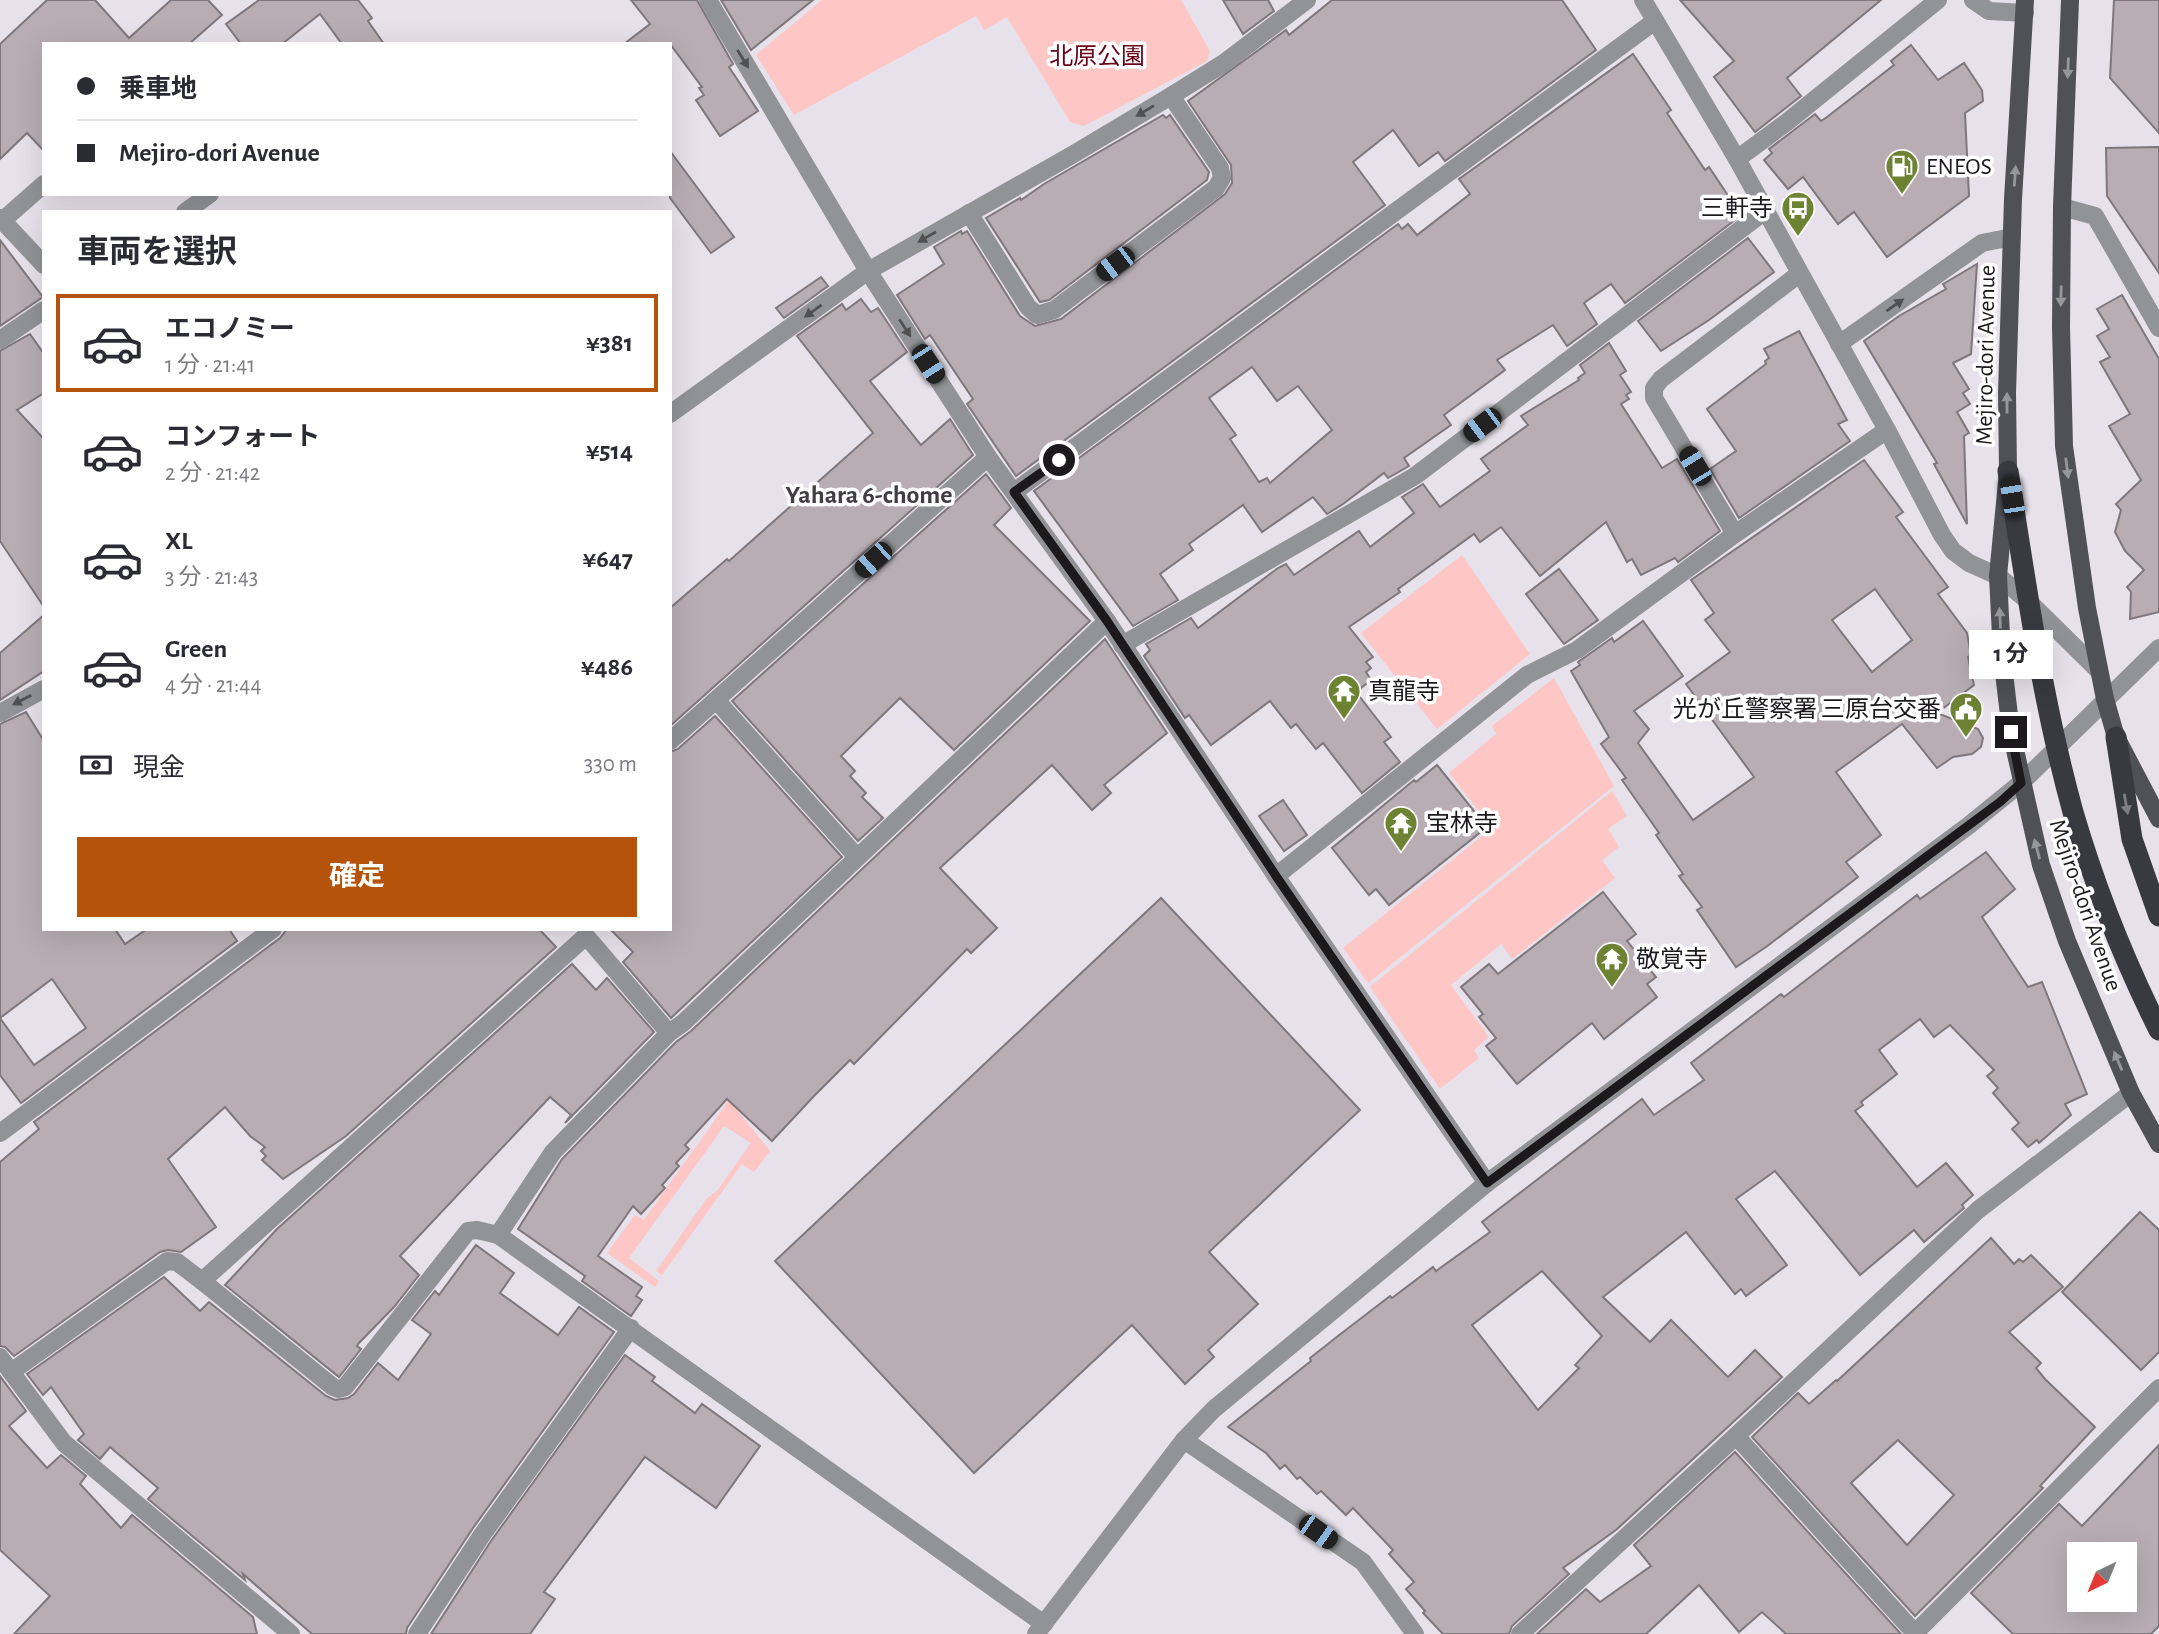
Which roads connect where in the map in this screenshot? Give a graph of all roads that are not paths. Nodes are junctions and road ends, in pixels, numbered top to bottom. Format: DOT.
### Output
graph roads {
  1 [pos="708,0"];
  2 [pos="1307,0"];
  3 [pos="1643,0"];
  4 [pos="1938,0"];
  5 [pos="1973,0"];
  6 [pos="2070,0"];
  7 [pos="2025,6"];
  8 [pos="1655,21"];
  9 [pos="1171,96"];
  10 [pos="1737,159"];
  11 [pos="42,186"];
  12 [pos="207,196"];
  13 [pos="2062,207"];
  14 [pos="188,210"];
  15 [pos="1765,211"];
  16 [pos="968,214"];
  17 [pos="1,220"];
  18 [pos="2012,237"];
  19 [pos="42,263"];
  20 [pos="868,271"];
  21 [pos="1799,274"];
  22 [pos="42,311"];
  23 [pos="2159,328"];
  24 [pos="0,340"];
  25 [pos="1839,344"];
  26 [pos="672,413"];
  27 [pos="1887,430"];
  28 [pos="988,457"];
  29 [pos="2008,471"];
  30 [pos="1014,492"];
  31 [pos="1735,534"];
  32 [pos="1998,576"];
  33 [pos="2028,601"];
  34 [pos="1107,621"];
  35 [pos="1122,645"];
  36 [pos="2159,648"];
  37 [pos="2098,670"];
  38 [pos="42,690"];
  39 [pos="2105,699"];
  40 [pos="716,700"];
  41 [pos="0,713"];
  42 [pos="2116,737"];
  43 [pos="672,739"];
  44 [pos="2058,747"];
  45 [pos="2021,783"];
  46 [pos="2159,819"];
  47 [pos="858,857"];
  48 [pos="1276,876"];
  49 [pos="2159,916"];
  50 [pos="269,931"];
  51 [pos="584,933"];
  52 [pos="2159,1030"];
  53 [pos="669,1033"];
  54 [pos="2131,1093"];
  55 [pos="0,1133"];
  56 [pos="2159,1144"];
  57 [pos="1487,1183"];
  58 [pos="498,1235"];
  59 [pos="202,1280"];
  60 [pos="631,1328"];
  61 [pos="0,1357"];
  62 [pos="11,1372"];
  63 [pos="2159,1388"];
  64 [pos="1736,1436"];
  65 [pos="1184,1440"];
  66 [pos="1040,1629"];
  67 [pos="291,1634"];
  68 [pos="417,1634"];
  69 [pos="1415,1634"];
  70 [pos="1520,1634"];
  71 [pos="1915,1634"];
  1 -- 20 [label="street, one-way"];
  2 -- 9 [label="street"];
  3 -- 8 [label="street"];
  4 -- 10 [label="street"];
  5 -- 7 [label="street"];
  6 -- 13 [label="main road, one-way"];
  18 -- 7 [label="main road, Mejiro-dori Avenue, one-way"];
  8 -- 10 [label="street"];
  8 -- 30 [label="street"];
  9 -- 16 [label="street, one-way"];
  9 -- 16 [label="street"];
  10 -- 15 [label="street"];
  11 -- 17 [label="street"];
  12 -- 14 [label="street"];
  13 -- 23 [label="street"];
  13 -- 37 [label="main road, one-way"];
  15 -- 21 [label="street"];
  15 -- 35 [label="street"];
  16 -- 20 [label="street, one-way"];
  17 -- 19 [label="street"];
  25 -- 18 [label="street, one-way"];
  29 -- 18 [label="main road, Mejiro-dori Avenue, one-way"];
  20 -- 26 [label="street, one-way"];
  20 -- 28 [label="street, one-way"];
  21 -- 25 [label="street"];
  21 -- 31 [label="street"];
  22 -- 24 [label="street"];
  25 -- 27 [label="street"];
  27 -- 31 [label="street"];
  27 -- 32 [label="street"];
  28 -- 30 [label="street"];
  28 -- 40 [label="street"];
  29 -- 32 [label="main road, Mejiro-dori Avenue"];
  29 -- 33 [label="highway"];
  30 -- 34 [label="street"];
  31 -- 48 [label="street"];
  32 -- 33 [label="street"];
  45 -- 32 [label="main road, Mejiro-dori Avenue, one-way"];
  33 -- 37 [label="street"];
  33 -- 44 [label="highway"];
  34 -- 35 [label="street"];
  34 -- 47 [label="street"];
  35 -- 48 [label="street"];
  36 -- 39 [label="street"];
  37 -- 39 [label="main road"];
  38 -- 41 [label="street, one-way"];
  39 -- 42 [label="main road"];
  39 -- 44 [label="street"];
  40 -- 43 [label="street"];
  40 -- 47 [label="street"];
  42 -- 46 [label="main road"];
  42 -- 49 [label="highway, one-way"];
  44 -- 45 [label="street"];
  44 -- 52 [label="highway"];
  54 -- 45 [label="main road, Mejiro-dori Avenue, one-way"];
  45 -- 57 [label="street"];
  47 -- 53 [label="street"];
  48 -- 57 [label="street"];
  50 -- 55 [label="street"];
  51 -- 53 [label="street"];
  51 -- 59 [label="street"];
  53 -- 58 [label="street"];
  54 -- 56 [label="main road, Mejiro-dori Avenue"];
  54 -- 64 [label="street"];
  57 -- 65 [label="street"];
  58 -- 59 [label="street"];
  58 -- 60 [label="street"];
  59 -- 62 [label="street"];
  60 -- 66 [label="street"];
  60 -- 68 [label="street"];
  61 -- 62 [label="street"];
  62 -- 67 [label="street"];
  63 -- 71 [label="street"];
  64 -- 70 [label="street"];
  64 -- 71 [label="street"];
  65 -- 66 [label="street"];
  65 -- 69 [label="street"];
}
